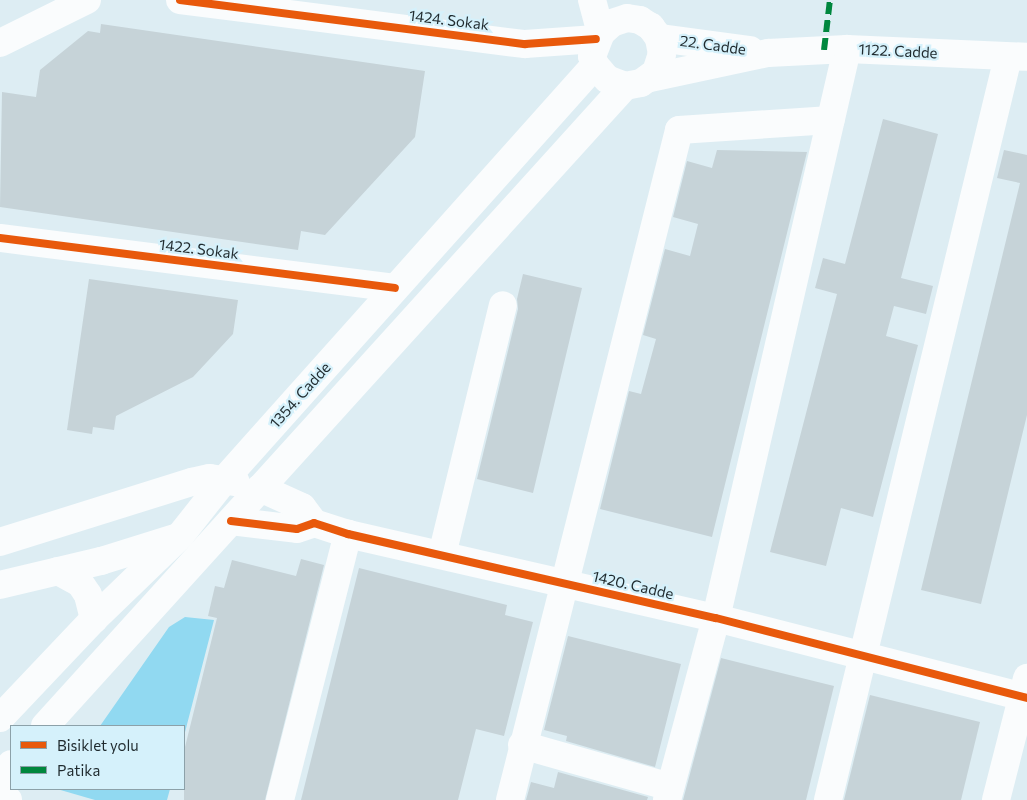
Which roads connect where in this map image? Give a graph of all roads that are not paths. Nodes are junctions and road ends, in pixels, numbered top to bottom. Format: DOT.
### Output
graph roads {
  1 [pos="87,0"];
  2 [pos="180,0"];
  3 [pos="592,0"];
  4 [pos="644,19"];
  5 [pos="0,43"];
  6 [pos="596,48"];
  7 [pos="847,49"];
  8 [pos="768,53"];
  9 [pos="1018,57"];
  10 [pos="638,82"];
  11 [pos="831,120"];
  12 [pos="0,238"];
  13 [pos="395,288"];
  14 [pos="502,305"];
  15 [pos="225,480"];
  16 [pos="260,488"];
  17 [pos="231,521"];
  18 [pos="314,523"];
  19 [pos="348,534"];
  20 [pos="180,536"];
  21 [pos="0,542"];
  22 [pos="442,555"];
  23 [pos="58,571"];
  24 [pos="566,584"];
  25 [pos="0,585"];
  26 [pos="716,618"];
  27 [pos="94,619"];
  28 [pos="864,658"];
  29 [pos="1026,691"];
  30 [pos="0,718"];
  31 [pos="46,725"];
  32 [pos="522,745"];
  33 [pos="10,765"];
  34 [pos="0,776"];
  35 [pos="0,791"];
  36 [pos="669,794"];
  37 [pos="8,800"];
  38 [pos="280,800"];
  39 [pos="510,800"];
  40 [pos="828,800"];
  41 [pos="996,800"];
  1 -- 5 [label="main road"];
  2 -- 6 [label="main road, 1424. Sokak"];
  3 -- 6 [label="main road"];
  4 -- 6 [label="main road, 1354. Cadde"];
  4 -- 8 [label="main road, 22. Cadde"];
  4 -- 10 [label="main road"];
  6 -- 10 [label="main road"];
  6 -- 13 [label="main road, 1354. Cadde"];
  7 -- 8 [label="main road, 1122. Cadde"];
  7 -- 9 [label="main road, 1122. Cadde"];
  7 -- 11 [label="main road"];
  8 -- 10 [label="main road"];
  9 -- 28 [label="main road"];
  10 -- 16 [label="main road"];
  11 -- 24 [label="main road"];
  11 -- 26 [label="main road"];
  12 -- 13 [label="main road, 1422. Sokak"];
  13 -- 15 [label="main road, 1354. Cadde"];
  14 -- 22 [label="main road"];
  15 -- 16 [label="main road, 1420. Cadde"];
  15 -- 20 [label="main road, 1354. Cadde"];
  15 -- 21 [label="main road, 1420. Cadde"];
  16 -- 17 [label="main road"];
  16 -- 18 [label="main road, 1420. Cadde"];
  17 -- 18 [label="main road"];
  17 -- 20 [label="main road"];
  17 -- 31 [label="main road"];
  18 -- 19 [label="main road, 1420. Cadde"];
  19 -- 22 [label="main road, 1420. Cadde"];
  19 -- 38 [label="main road"];
  20 -- 23 [label="main road"];
  20 -- 27 [label="main road, 1354. Cadde"];
  22 -- 24 [label="main road, 1420. Cadde"];
  23 -- 25 [label="main road"];
  23 -- 27 [label="main road"];
  24 -- 26 [label="main road, 1420. Cadde"];
  24 -- 32 [label="main road"];
  26 -- 28 [label="main road, 1420. Cadde"];
  26 -- 36 [label="main road"];
  27 -- 30 [label="main road, 1354. Cadde"];
  28 -- 29 [label="main road, 1420. Cadde"];
  28 -- 40 [label="main road"];
  29 -- 41 [label="main road"];
  32 -- 36 [label="main road"];
  32 -- 39 [label="main road"];
  33 -- 34 [label="main road"];
  35 -- 37 [label="main road"];
}
